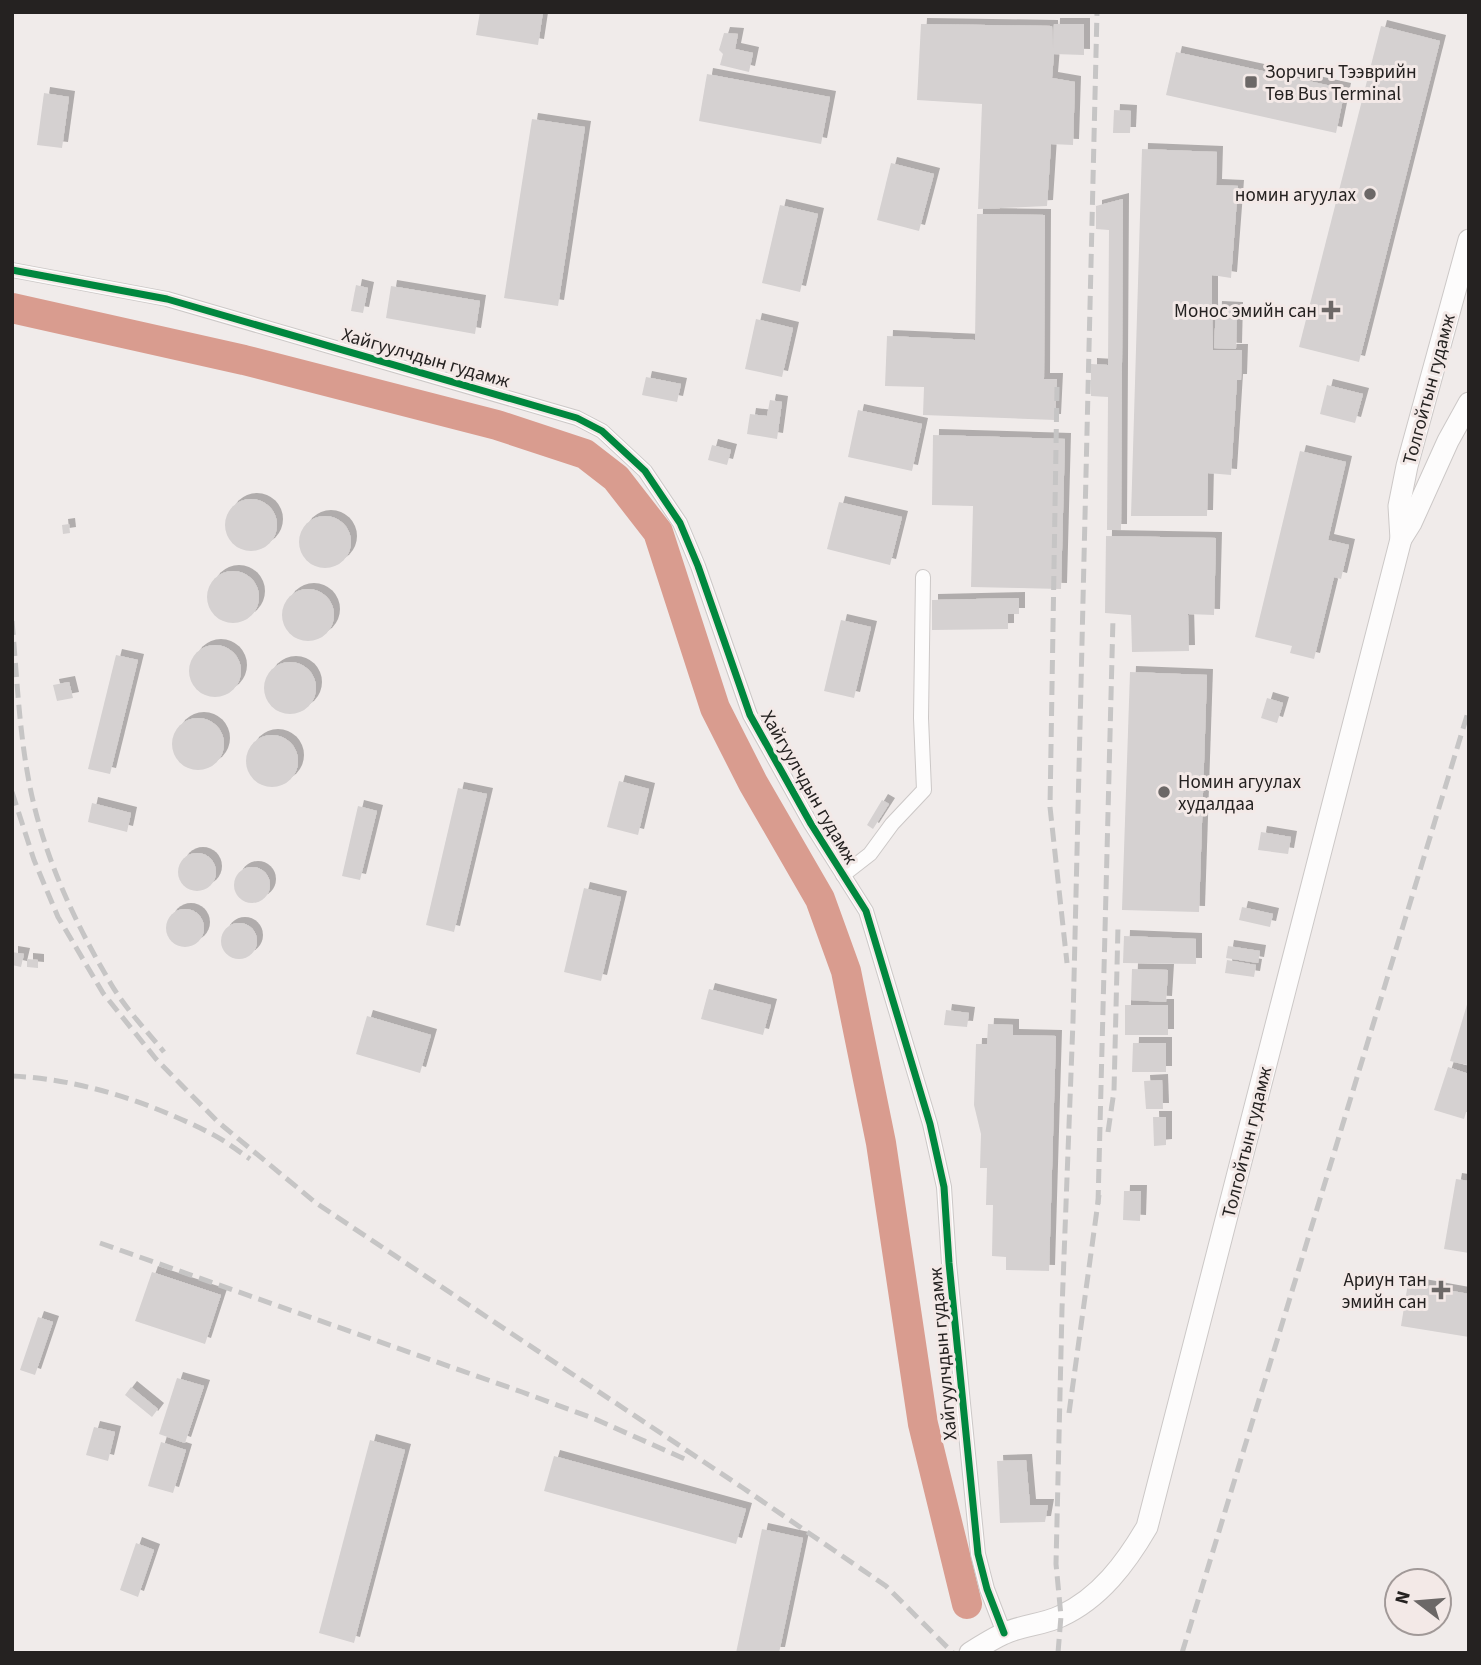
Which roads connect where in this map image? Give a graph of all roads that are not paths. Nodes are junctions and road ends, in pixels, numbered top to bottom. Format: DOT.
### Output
graph roads {
  1 [pos="1467,256"];
  2 [pos="12,270"];
  3 [pos="1469,312"];
  4 [pos="1446,323"];
  5 [pos="1469,403"];
  6 [pos="1401,539"];
  7 [pos="923,577"];
  8 [pos="844,875"];
  9 [pos="1004,1633"];
  10 [pos="970,1653"];
  1 -- 4 [label="main road, Толгойтын гудамж"];
  2 -- 8 [label="street, Хайгуулчдын гудамж"];
  3 -- 4 [label="main road"];
  4 -- 6 [label="main road, Толгойтын гудамж"];
  5 -- 6 [label="main road, Толгойтын гудамж"];
  6 -- 9 [label="main road, Толгойтын гудамж"];
  7 -- 8 [label="street"];
  8 -- 9 [label="street, Хайгуулчдын гудамж"];
  9 -- 10 [label="main road, Толгойтын гудамж"];
}
